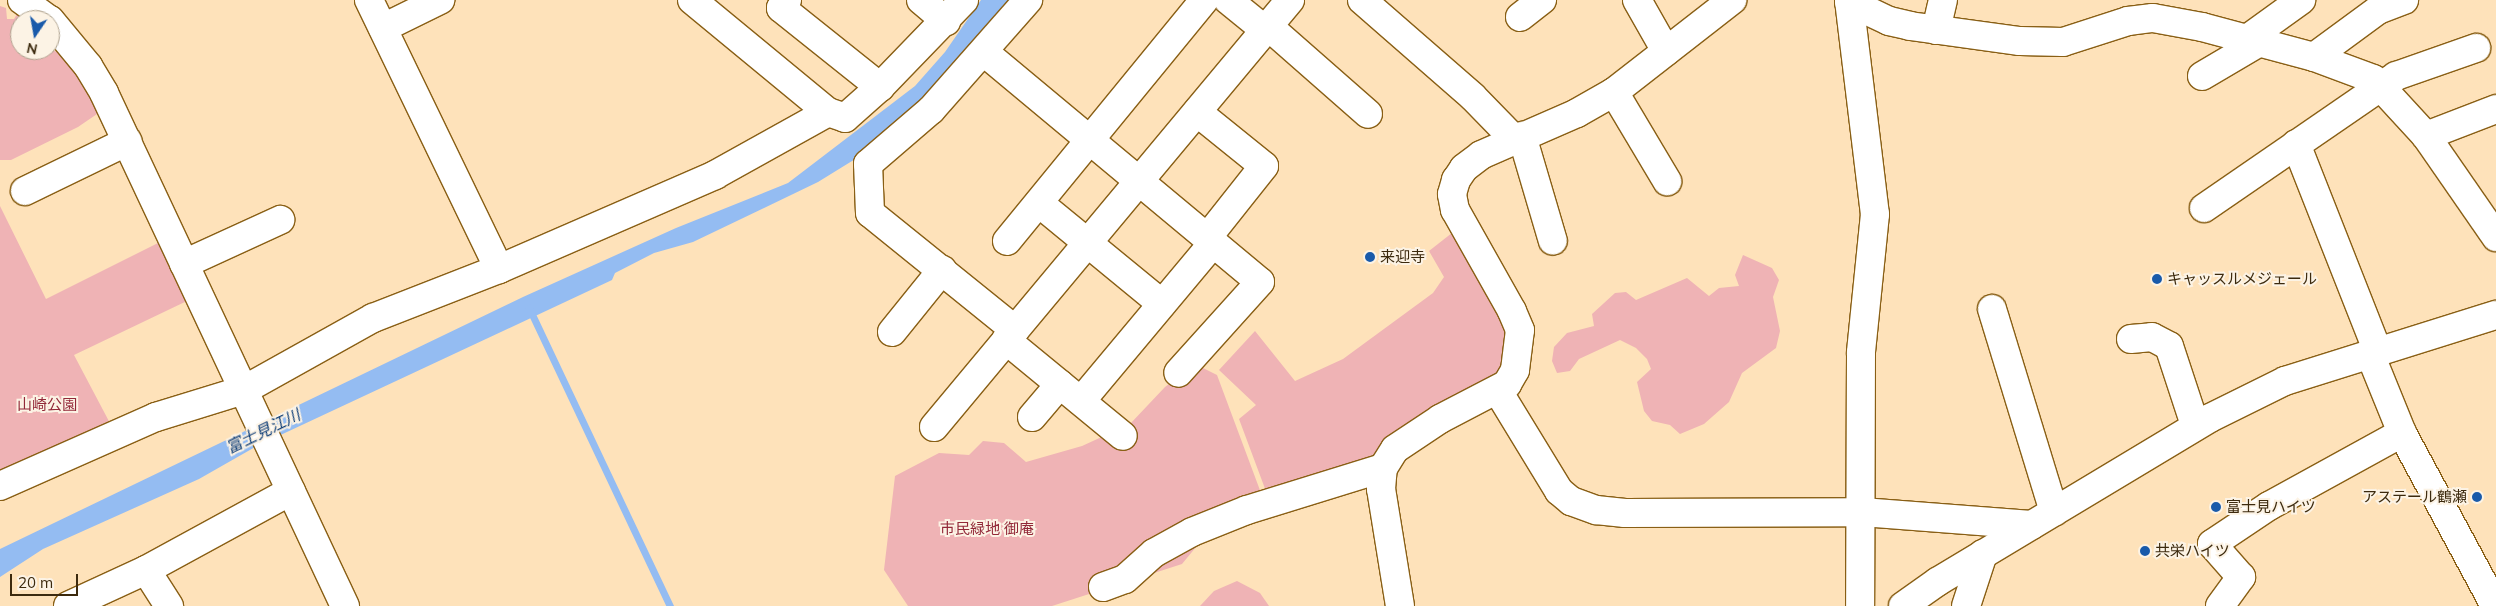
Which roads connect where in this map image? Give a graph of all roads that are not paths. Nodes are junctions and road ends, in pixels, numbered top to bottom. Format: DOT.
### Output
graph roads {
  1 [pos="369,0"];
  2 [pos="440,0"];
  3 [pos="692,0"];
  4 [pos="788,0"];
  5 [pos="921,0"];
  6 [pos="964,0"];
  7 [pos="1028,0"];
  8 [pos="1204,0"];
  9 [pos="1228,0"];
  10 [pos="1290,0"];
  11 [pos="1362,0"];
  12 [pos="1542,0"];
  13 [pos="1637,0"];
  14 [pos="1732,0"];
  15 [pos="1943,0"];
  16 [pos="2301,0"];
  17 [pos="2404,0"];
  18 [pos="27,1"];
  19 [pos="1849,1"];
  20 [pos="2160,9"];
  21 [pos="38,10"];
  22 [pos="1520,17"];
  23 [pos="946,21"];
  24 [pos="383,28"];
  25 [pos="1267,28"];
  26 [pos="1936,30"];
  27 [pos="60,32"];
  28 [pos="2252,41"];
  29 [pos="2476,48"];
  30 [pos="1666,51"];
  31 [pos="984,52"];
  32 [pos="2314,57"];
  33 [pos="2202,76"];
  34 [pos="2380,86"];
  35 [pos="880,87"];
  36 [pos="1614,92"];
  37 [pos="2496,109"];
  38 [pos="828,112"];
  39 [pos="1197,112"];
  40 [pos="1368,114"];
  41 [pos="2426,136"];
  42 [pos="1518,138"];
  43 [pos="1090,140"];
  44 [pos="128,142"];
  45 [pos="2296,144"];
  46 [pos="1139,181"];
  47 [pos="1666,181"];
  48 [pos="25,191"];
  49 [pos="1039,203"];
  50 [pos="2204,208"];
  51 [pos="280,220"];
  52 [pos="2496,237"];
  53 [pos="1210,240"];
  54 [pos="1553,241"];
  55 [pos="1007,242"];
  56 [pos="1088,243"];
  57 [pos="184,264"];
  58 [pos="499,269"];
  59 [pos="942,270"];
  60 [pos="1162,304"];
  61 [pos="1992,309"];
  62 [pos="2496,315"];
  63 [pos="892,332"];
  64 [pos="1011,335"];
  65 [pos="2131,339"];
  66 [pos="2374,353"];
  67 [pos="1178,373"];
  68 [pos="1060,384"];
  69 [pos="1498,391"];
  70 [pos="246,394"];
  71 [pos="1081,401"];
  72 [pos="1032,417"];
  73 [pos="2195,425"];
  74 [pos="934,427"];
  75 [pos="2402,433"];
  76 [pos="1123,436"];
  77 [pos="1383,468"];
  78 [pos="0,486"];
  79 [pos="291,491"];
  80 [pos="1862,512"];
  81 [pos="2043,519"];
  82 [pos="1983,554"];
  83 [pos="146,570"];
  84 [pos="1103,587"];
  85 [pos="68,606"];
  86 [pos="169,606"];
  87 [pos="345,606"];
  88 [pos="1400,606"];
  89 [pos="1860,606"];
  90 [pos="1903,606"];
  91 [pos="1966,606"];
  92 [pos="2220,606"];
  93 [pos="2495,606"];
  1 -- 24 [label="street"];
  2 -- 24 [label="street"];
  3 -- 38 [label="street"];
  4 -- 35 [label="street"];
  5 -- 23 [label="street"];
  6 -- 23 [label="street"];
  7 -- 31 [label="street"];
  8 -- 43 [label="street"];
  9 -- 25 [label="street"];
  10 -- 25 [label="street"];
  11 -- 42 [label="street"];
  12 -- 22 [label="street"];
  13 -- 30 [label="street"];
  14 -- 30 [label="street"];
  15 -- 26 [label="street"];
  16 -- 28 [label="street"];
  17 -- 32 [label="street"];
  18 -- 21 [label="street"];
  19 -- 26 [label="street"];
  19 -- 80 [label="street"];
  20 -- 26 [label="street"];
  20 -- 28 [label="street"];
  23 -- 35 [label="street"];
  24 -- 58 [label="street"];
  25 -- 39 [label="street"];
  25 -- 40 [label="street"];
  27 -- 44 [label="street"];
  28 -- 32 [label="street"];
  28 -- 33 [label="street"];
  29 -- 34 [label="street"];
  30 -- 36 [label="street"];
  31 -- 43 [label="street"];
  31 -- 59 [label="street"];
  32 -- 34 [label="street"];
  34 -- 41 [label="street"];
  34 -- 45 [label="street"];
  35 -- 38 [label="street"];
  36 -- 42 [label="street"];
  36 -- 47 [label="street"];
  37 -- 41 [label="street"];
  38 -- 58 [label="street"];
  39 -- 46 [label="street"];
  39 -- 53 [label="street"];
  41 -- 52 [label="street"];
  42 -- 54 [label="street"];
  42 -- 69 [label="street"];
  43 -- 46 [label="street"];
  43 -- 49 [label="street"];
  44 -- 48 [label="street"];
  44 -- 57 [label="street"];
  45 -- 50 [label="street"];
  45 -- 66 [label="street"];
  46 -- 53 [label="street"];
  46 -- 56 [label="street"];
  49 -- 55 [label="street"];
  49 -- 56 [label="street"];
  51 -- 57 [label="street"];
  53 -- 60 [label="street"];
  53 -- 67 [label="street"];
  56 -- 60 [label="street"];
  56 -- 64 [label="street"];
  57 -- 70 [label="street"];
  58 -- 70 [label="street"];
  59 -- 63 [label="street"];
  59 -- 64 [label="street"];
  60 -- 71 [label="street"];
  61 -- 81 [label="street"];
  62 -- 66 [label="street"];
  64 -- 68 [label="street"];
  64 -- 74 [label="street"];
  65 -- 73 [label="street"];
  66 -- 73 [label="street"];
  66 -- 75 [label="street"];
  68 -- 71 [label="street"];
  68 -- 72 [label="street"];
  69 -- 77 [label="street"];
  69 -- 80 [label="street"];
  70 -- 78 [label="street"];
  70 -- 79 [label="street"];
  71 -- 76 [label="street"];
  73 -- 81 [label="street"];
  75 -- 92 [label="street"];
  75 -- 93 [label="street"];
  77 -- 84 [label="street"];
  77 -- 88 [label="street"];
  79 -- 83 [label="street"];
  79 -- 87 [label="street"];
  80 -- 81 [label="street"];
  80 -- 89 [label="street"];
  81 -- 82 [label="street"];
  82 -- 90 [label="street"];
  82 -- 91 [label="street"];
  83 -- 85 [label="street"];
  83 -- 86 [label="street"];
}
